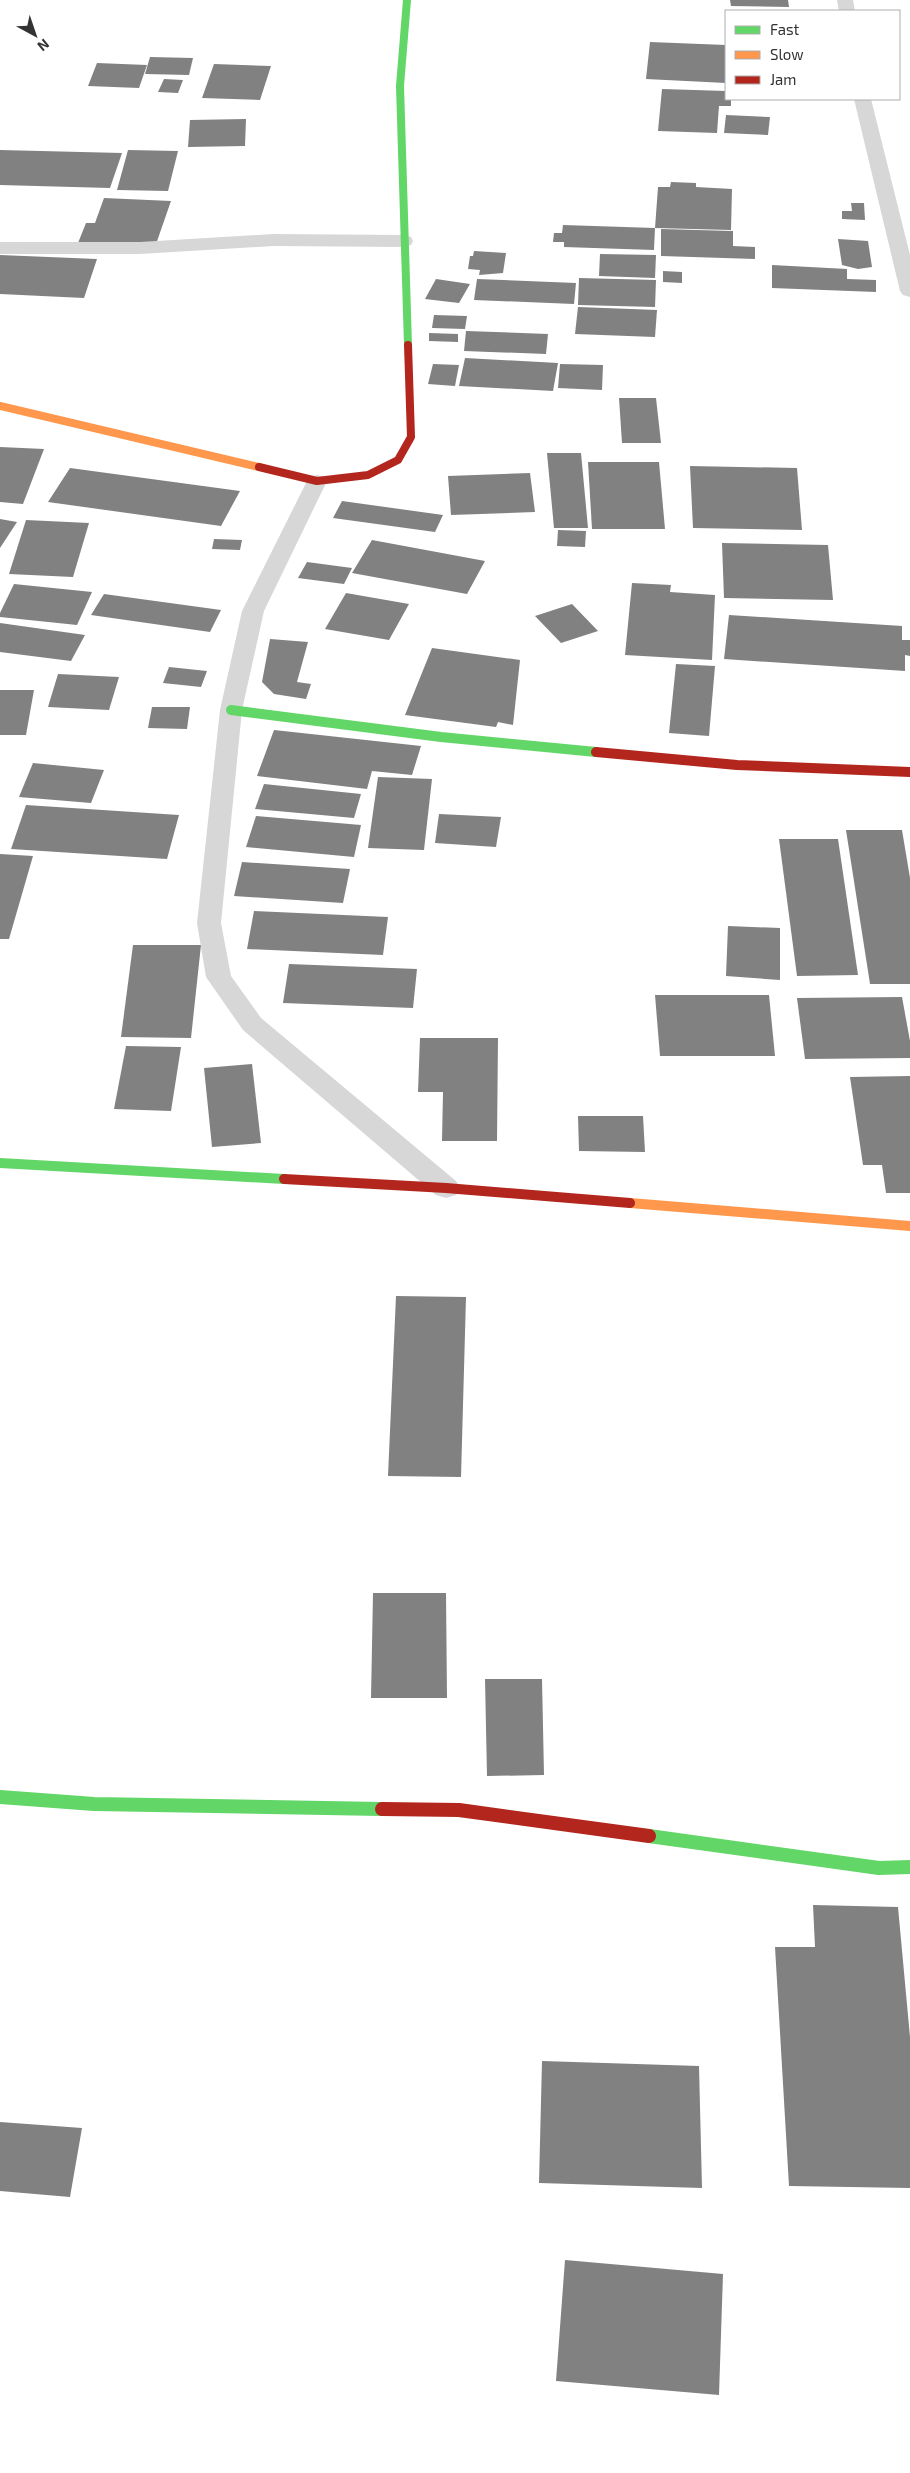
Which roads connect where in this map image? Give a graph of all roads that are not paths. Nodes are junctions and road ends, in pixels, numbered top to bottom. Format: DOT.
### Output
graph roads {
  1 [pos="407,0"];
  2 [pos="862,100"];
  3 [pos="404,241"];
  4 [pos="0,248"];
  5 [pos="910,291"];
  6 [pos="0,406"];
  7 [pos="317,481"];
  8 [pos="231,710"];
  9 [pos="910,772"];
  10 [pos="0,1163"];
  11 [pos="446,1188"];
  12 [pos="910,1226"];
  13 [pos="0,1797"];
  14 [pos="910,1867"];
  1 -- 3 [label="street"];
  2 -- 5 [label="street"];
  3 -- 4 [label="street"];
  3 -- 7 [label="street"];
  6 -- 7 [label="street"];
  7 -- 8 [label="street"];
  8 -- 9 [label="street"];
  8 -- 11 [label="street"];
  10 -- 11 [label="street"];
  11 -- 12 [label="street"];
  13 -- 14 [label="street"];
}
